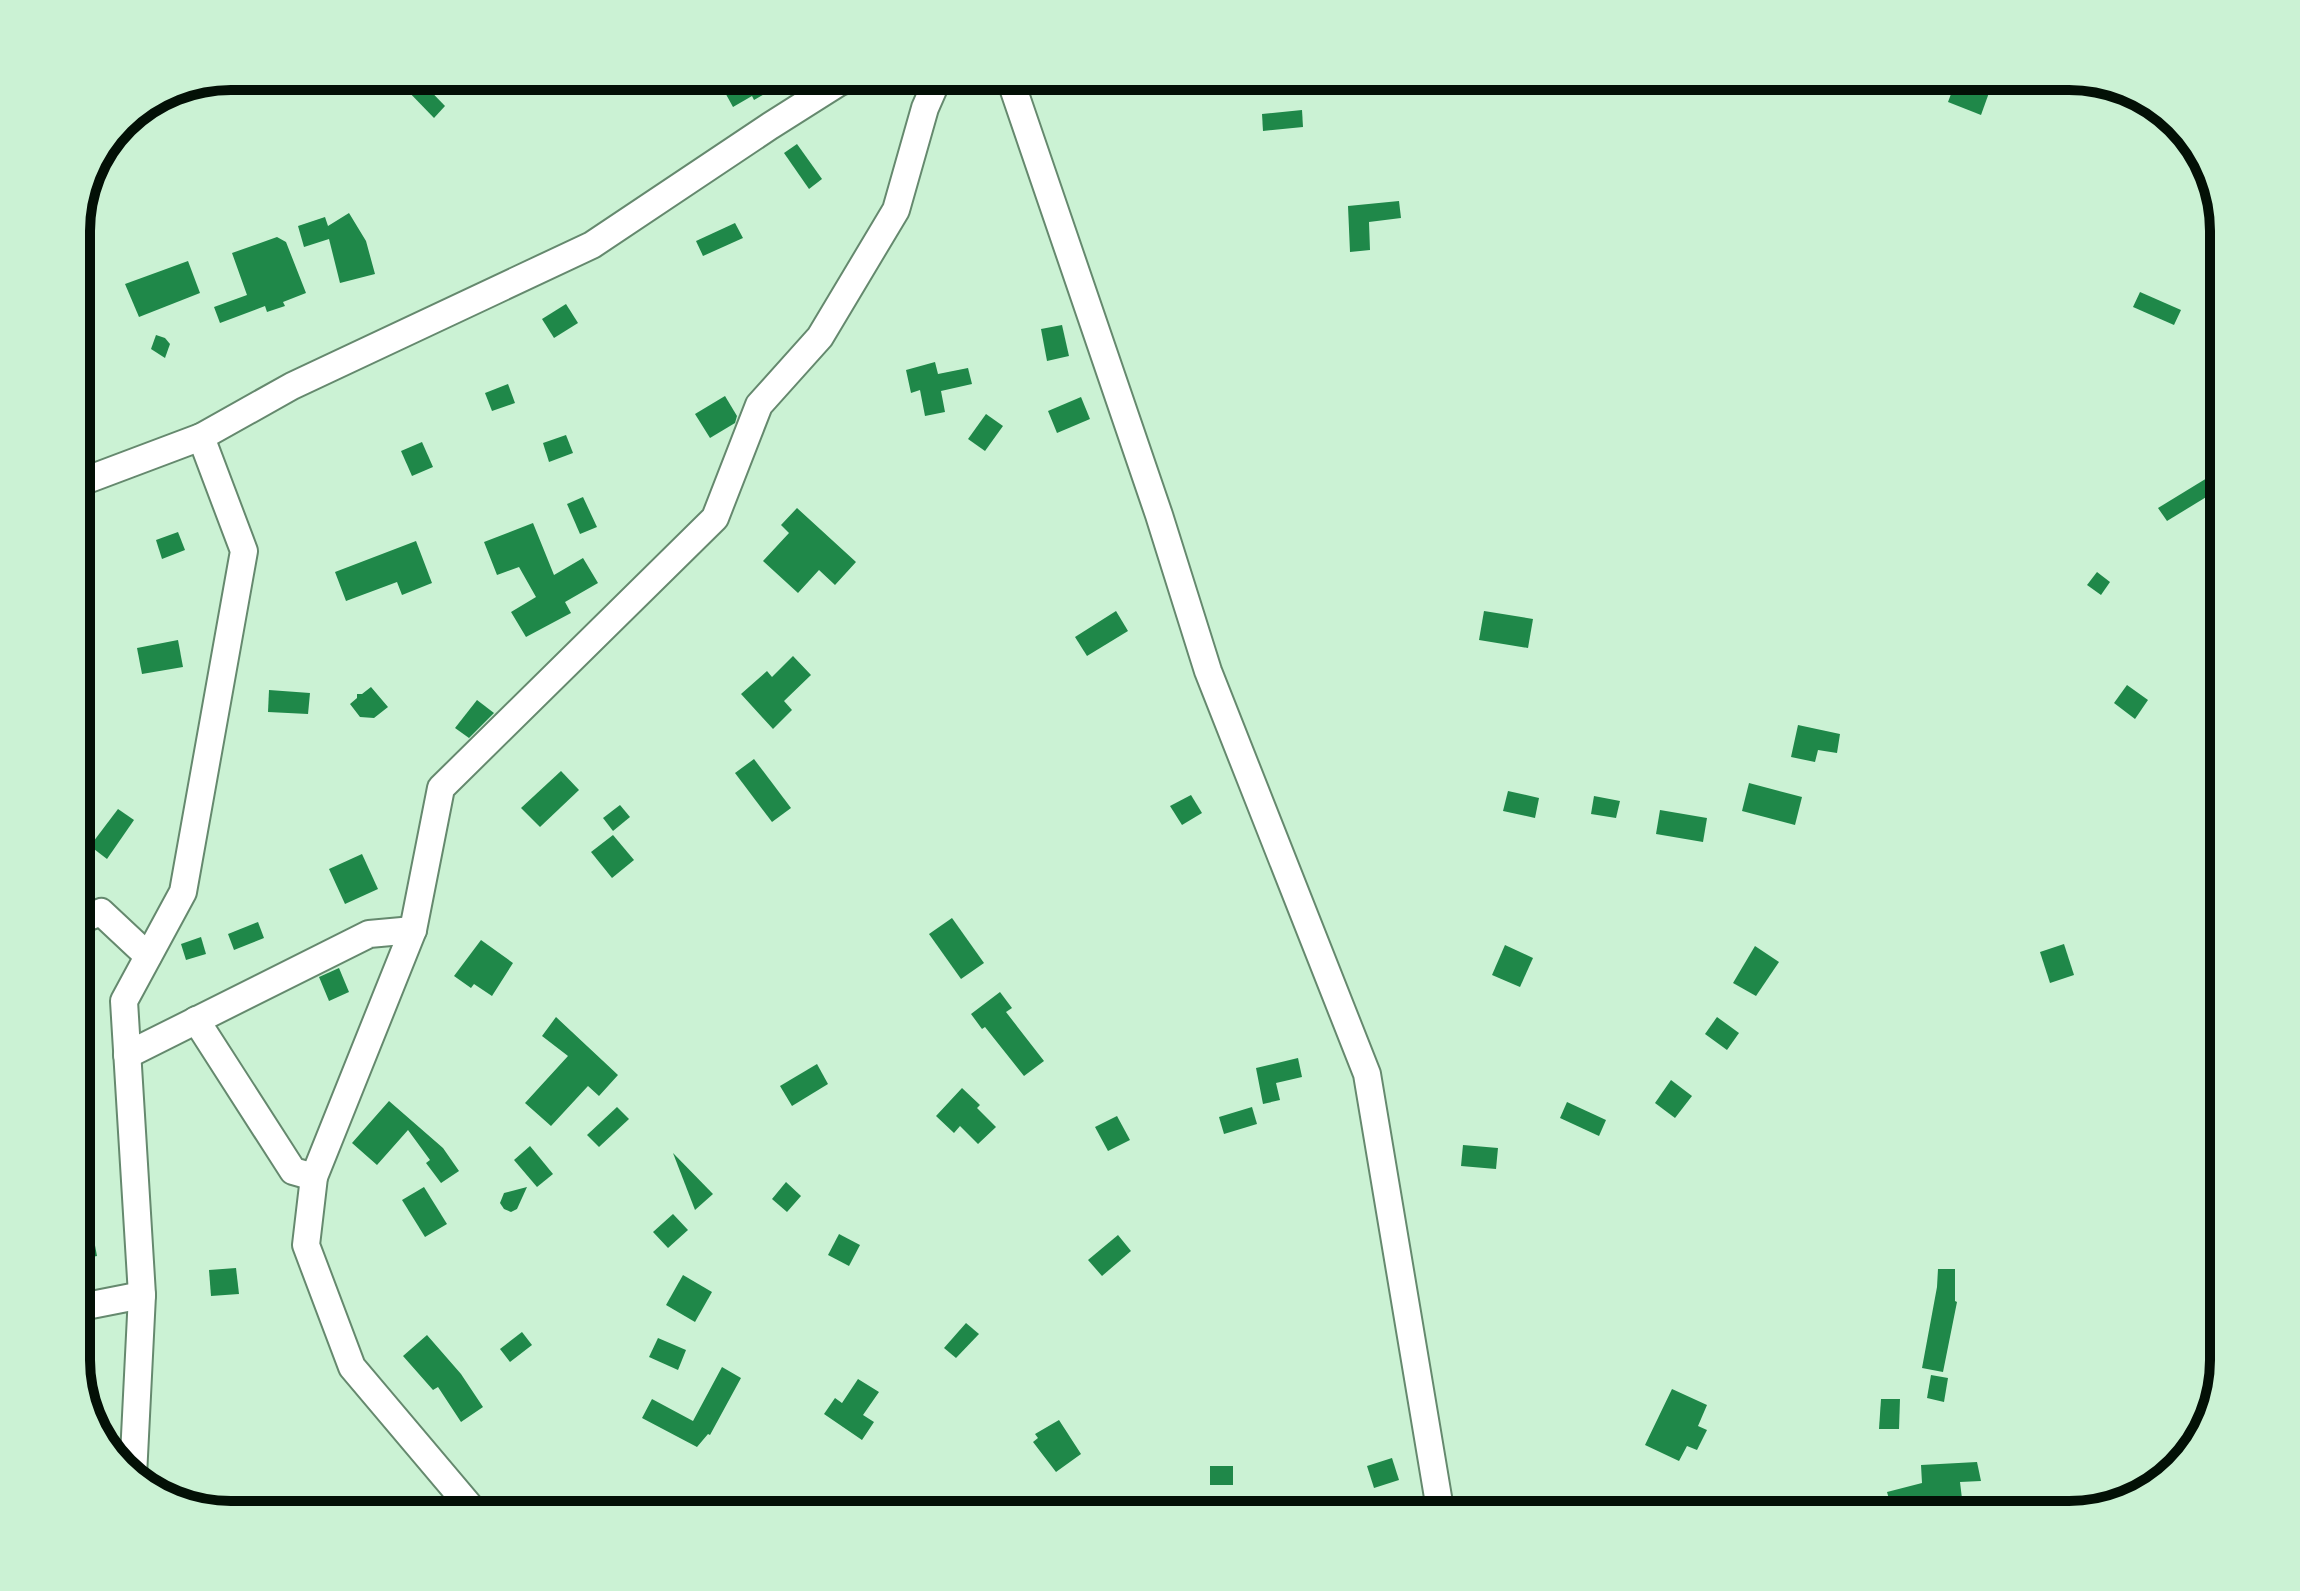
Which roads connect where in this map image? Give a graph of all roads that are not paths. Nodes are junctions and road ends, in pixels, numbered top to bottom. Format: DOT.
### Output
graph roads {
  1 [pos="827,90"];
  2 [pos="933,90"];
  3 [pos="1014,90"];
  4 [pos="201,437"];
  5 [pos="90,479"];
  6 [pos="90,916"];
  7 [pos="413,930"];
  8 [pos="148,956"];
  9 [pos="196,1020"];
  10 [pos="127,1055"];
  11 [pos="314,1177"];
  12 [pos="142,1295"];
  13 [pos="90,1305"];
  14 [pos="134,1462"];
  15 [pos="465,1501"];
  16 [pos="1439,1501"];
  1 -- 4 [label="street"];
  2 -- 7 [label="street"];
  3 -- 16 [label="street"];
  4 -- 5 [label="street"];
  4 -- 8 [label="street"];
  6 -- 8 [label="street"];
  7 -- 9 [label="street"];
  7 -- 11 [label="street"];
  8 -- 10 [label="street"];
  9 -- 10 [label="street"];
  9 -- 11 [label="street"];
  10 -- 12 [label="street"];
  11 -- 15 [label="street"];
  12 -- 13 [label="street"];
  12 -- 14 [label="street"];
}
